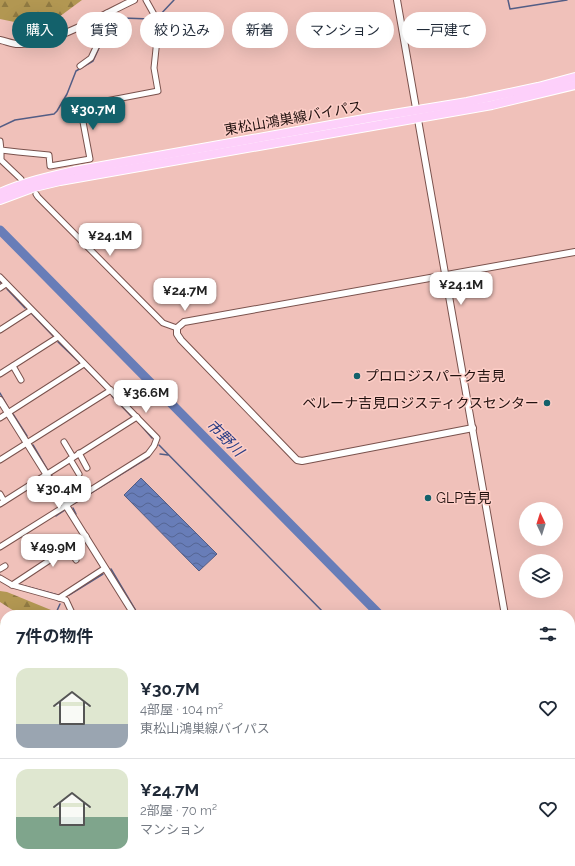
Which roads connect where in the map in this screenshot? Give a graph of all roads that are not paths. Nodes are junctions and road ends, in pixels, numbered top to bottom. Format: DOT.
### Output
graph roads {
  1 [pos="134,0"];
  2 [pos="146,0"];
  3 [pos="397,0"];
  4 [pos="109,12"];
  5 [pos="76,28"];
  6 [pos="0,40"];
  7 [pos="96,48"];
  8 [pos="80,66"];
  9 [pos="575,77"];
  10 [pos="575,85"];
  11 [pos="418,114"];
  12 [pos="0,141"];
  13 [pos="1,150"];
  14 [pos="21,178"];
  15 [pos="19,189"];
  16 [pos="0,193"];
  17 [pos="36,194"];
  18 [pos="0,200"];
  19 [pos="575,252"];
  20 [pos="446,274"];
  21 [pos="0,278"];
  22 [pos="6,284"];
  23 [pos="0,288"];
  24 [pos="31,310"];
  25 [pos="177,328"];
  26 [pos="0,330"];
  27 [pos="58,337"];
  28 [pos="84,364"];
  29 [pos="13,366"];
  30 [pos="0,374"];
  31 [pos="22,380"];
  32 [pos="111,390"];
  33 [pos="0,400"];
  34 [pos="8,413"];
  35 [pos="137,417"];
  36 [pos="0,418"];
  37 [pos="473,428"];
  38 [pos="64,442"];
  39 [pos="27,443"];
  40 [pos="79,453"];
  41 [pos="72,458"];
  42 [pos="0,460"];
  43 [pos="87,468"];
  44 [pos="79,474"];
  45 [pos="47,475"];
  46 [pos="0,494"];
  47 [pos="2,503"];
  48 [pos="66,506"];
  49 [pos="86,536"];
  50 [pos="0,547"];
  51 [pos="68,547"];
  52 [pos="76,560"];
  53 [pos="105,568"];
  54 [pos="0,578"];
  55 [pos="12,585"];
  56 [pos="59,598"];
  57 [pos="71,610"];
  58 [pos="129,610"];
  59 [pos="504,610"];
  1 -- 4 [label="street"];
  2 -- 13 [label="street"];
  3 -- 11 [label="street"];
  5 -- 6 [label="street"];
  7 -- 8 [label="street"];
  9 -- 11 [label="main road, 東松山鴻巣線バイパス"];
  10 -- 11 [label="main road, 東松山鴻巣線バイパス"];
  11 -- 15 [label="main road, 東松山鴻巣線バイパス"];
  11 -- 20 [label="street"];
  12 -- 13 [label="street"];
  13 -- 14 [label="street"];
  15 -- 16 [label="main road"];
  15 -- 18 [label="main road"];
  17 -- 25 [label="street"];
  19 -- 20 [label="street"];
  20 -- 25 [label="street"];
  20 -- 37 [label="street"];
  21 -- 22 [label="street"];
  22 -- 23 [label="street"];
  22 -- 24 [label="street"];
  24 -- 26 [label="street"];
  24 -- 27 [label="street"];
  25 -- 37 [label="street"];
  27 -- 28 [label="street"];
  27 -- 29 [label="street"];
  28 -- 32 [label="street"];
  28 -- 34 [label="street"];
  29 -- 30 [label="street"];
  29 -- 31 [label="street"];
  32 -- 35 [label="street"];
  32 -- 39 [label="street"];
  33 -- 34 [label="street"];
  34 -- 36 [label="street"];
  34 -- 39 [label="street"];
  35 -- 40 [label="street"];
  35 -- 48 [label="street"];
  37 -- 59 [label="street"];
  38 -- 41 [label="street"];
  39 -- 42 [label="street"];
  39 -- 45 [label="street"];
  40 -- 41 [label="street"];
  40 -- 43 [label="street"];
  41 -- 44 [label="street"];
  41 -- 45 [label="street"];
  45 -- 47 [label="street"];
  45 -- 48 [label="street"];
  46 -- 47 [label="street"];
  48 -- 49 [label="street"];
  48 -- 50 [label="street"];
  49 -- 51 [label="street"];
  49 -- 53 [label="street"];
  51 -- 52 [label="street"];
  51 -- 55 [label="street"];
  53 -- 56 [label="street"];
  53 -- 58 [label="street"];
  54 -- 55 [label="street"];
  55 -- 56 [label="street"];
  56 -- 57 [label="street"];
}
